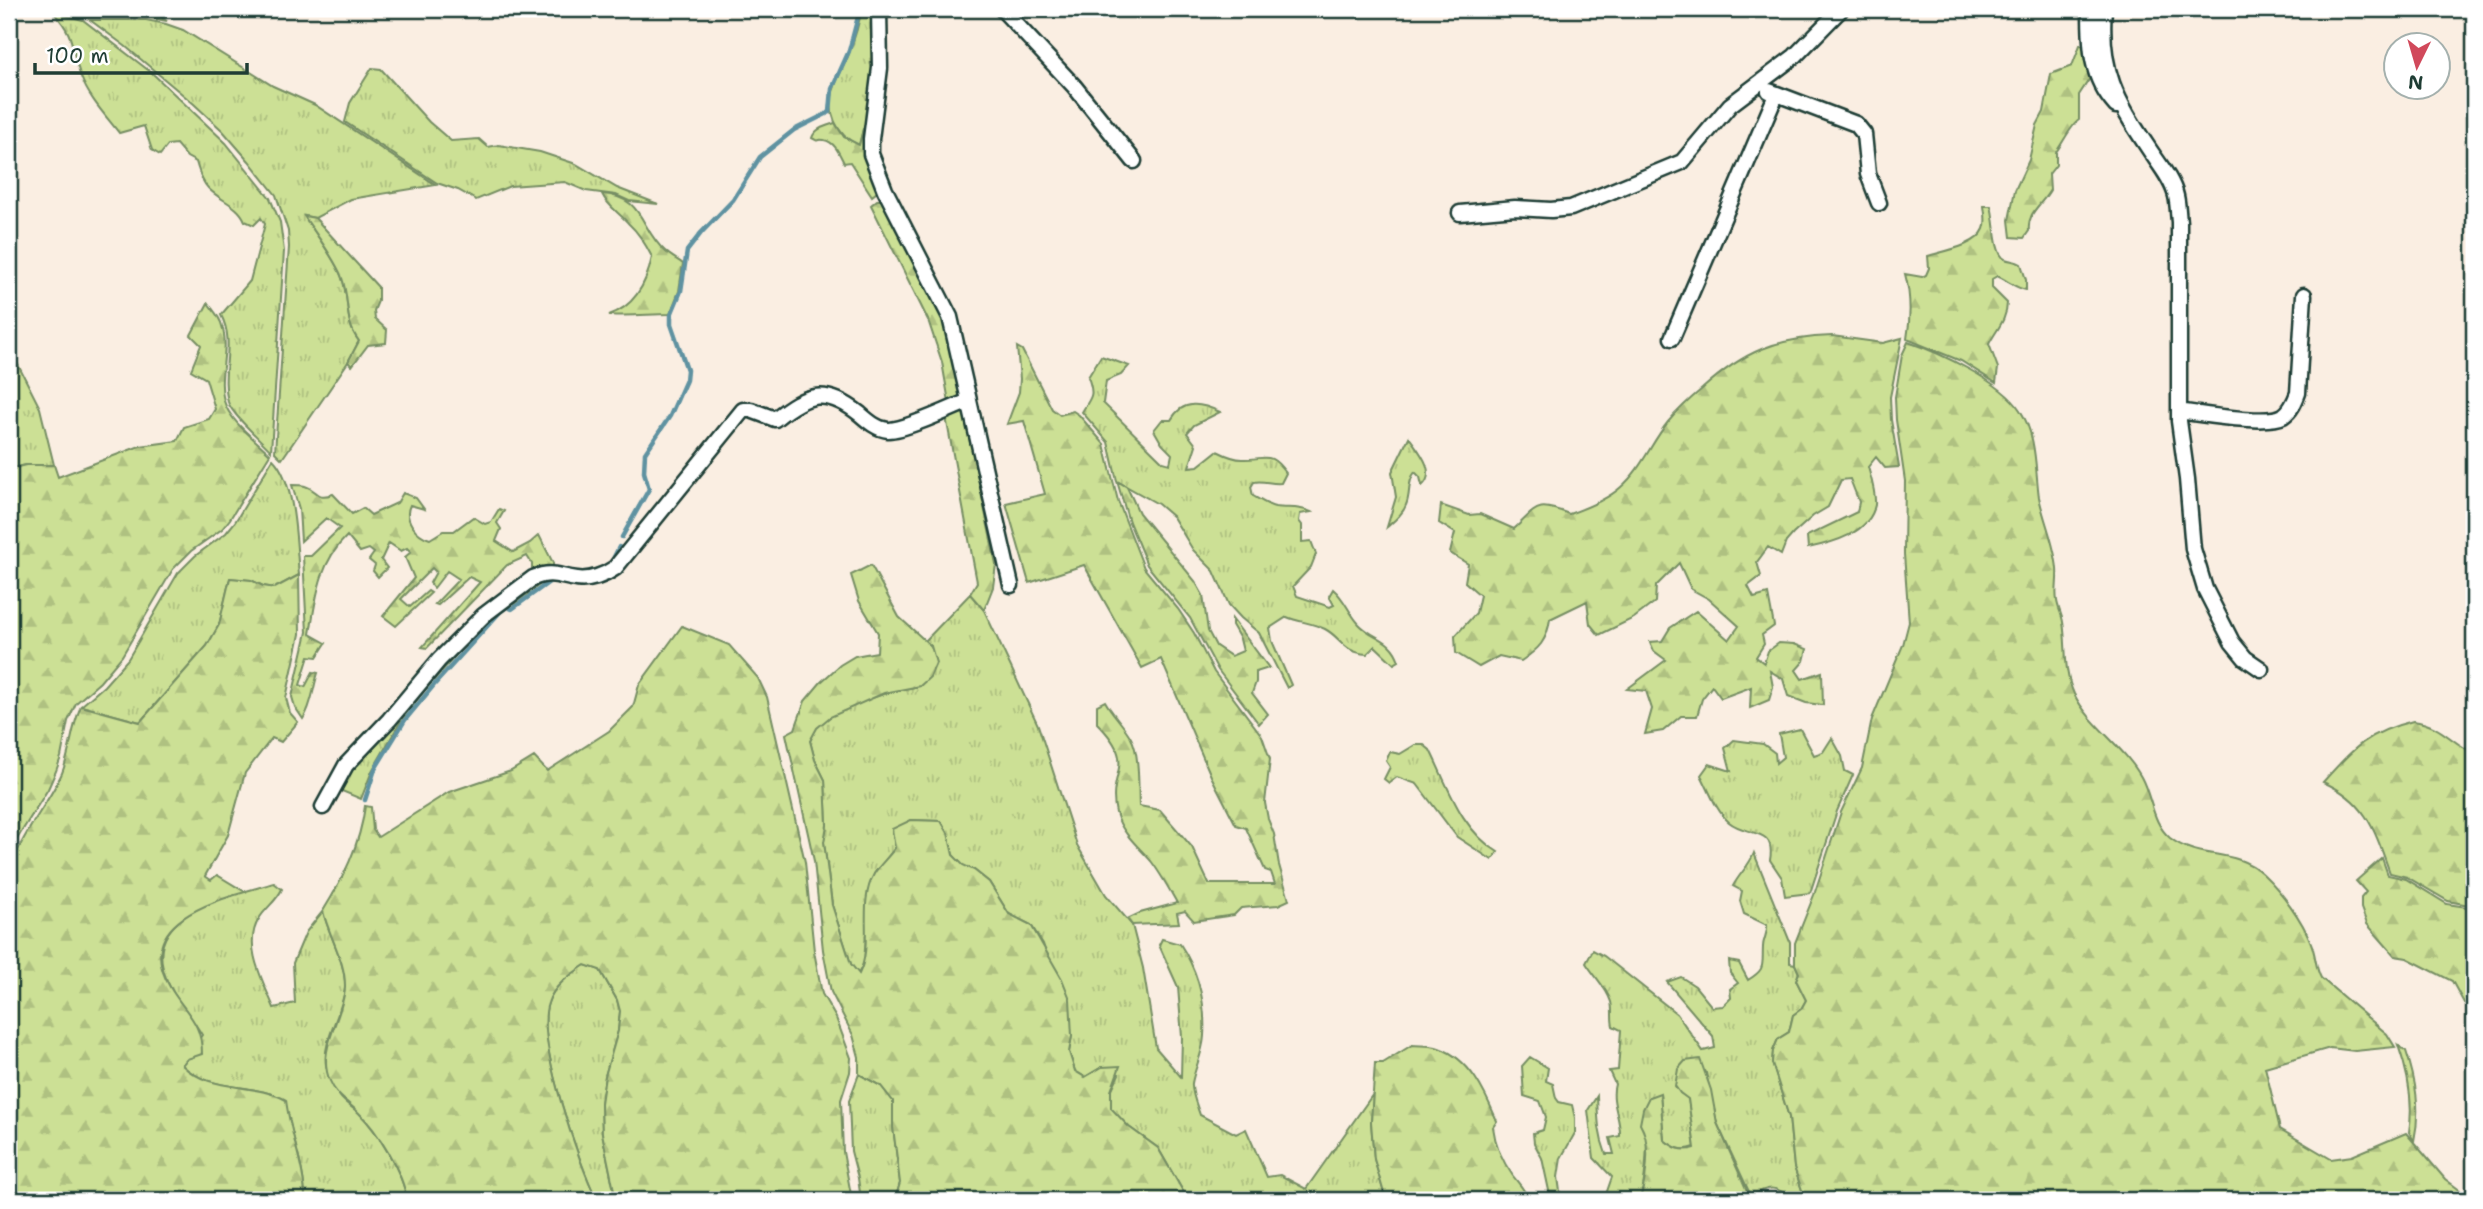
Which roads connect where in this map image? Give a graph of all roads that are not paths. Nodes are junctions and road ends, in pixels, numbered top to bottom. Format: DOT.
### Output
graph roads {
  1 [pos="879,9"];
  2 [pos="1002,9"];
  3 [pos="1841,9"];
  4 [pos="2090,9"];
  5 [pos="2104,9"];
  6 [pos="1758,84"];
  7 [pos="1776,95"];
  8 [pos="2127,117"];
  9 [pos="1134,161"];
  10 [pos="1879,202"];
  11 [pos="1460,213"];
  12 [pos="2304,295"];
  13 [pos="1672,338"];
  14 [pos="969,401"];
  15 [pos="2179,411"];
  16 [pos="1011,585"];
  17 [pos="2261,669"];
  18 [pos="323,807"];
  1 -- 14 [label="street"];
  2 -- 9 [label="street"];
  3 -- 6 [label="street"];
  4 -- 8 [label="street"];
  5 -- 8 [label="street"];
  6 -- 7 [label="street"];
  6 -- 11 [label="street"];
  7 -- 10 [label="street"];
  7 -- 13 [label="street"];
  8 -- 15 [label="street"];
  12 -- 15 [label="street"];
  14 -- 16 [label="street"];
  14 -- 18 [label="street"];
  15 -- 17 [label="street"];
}
